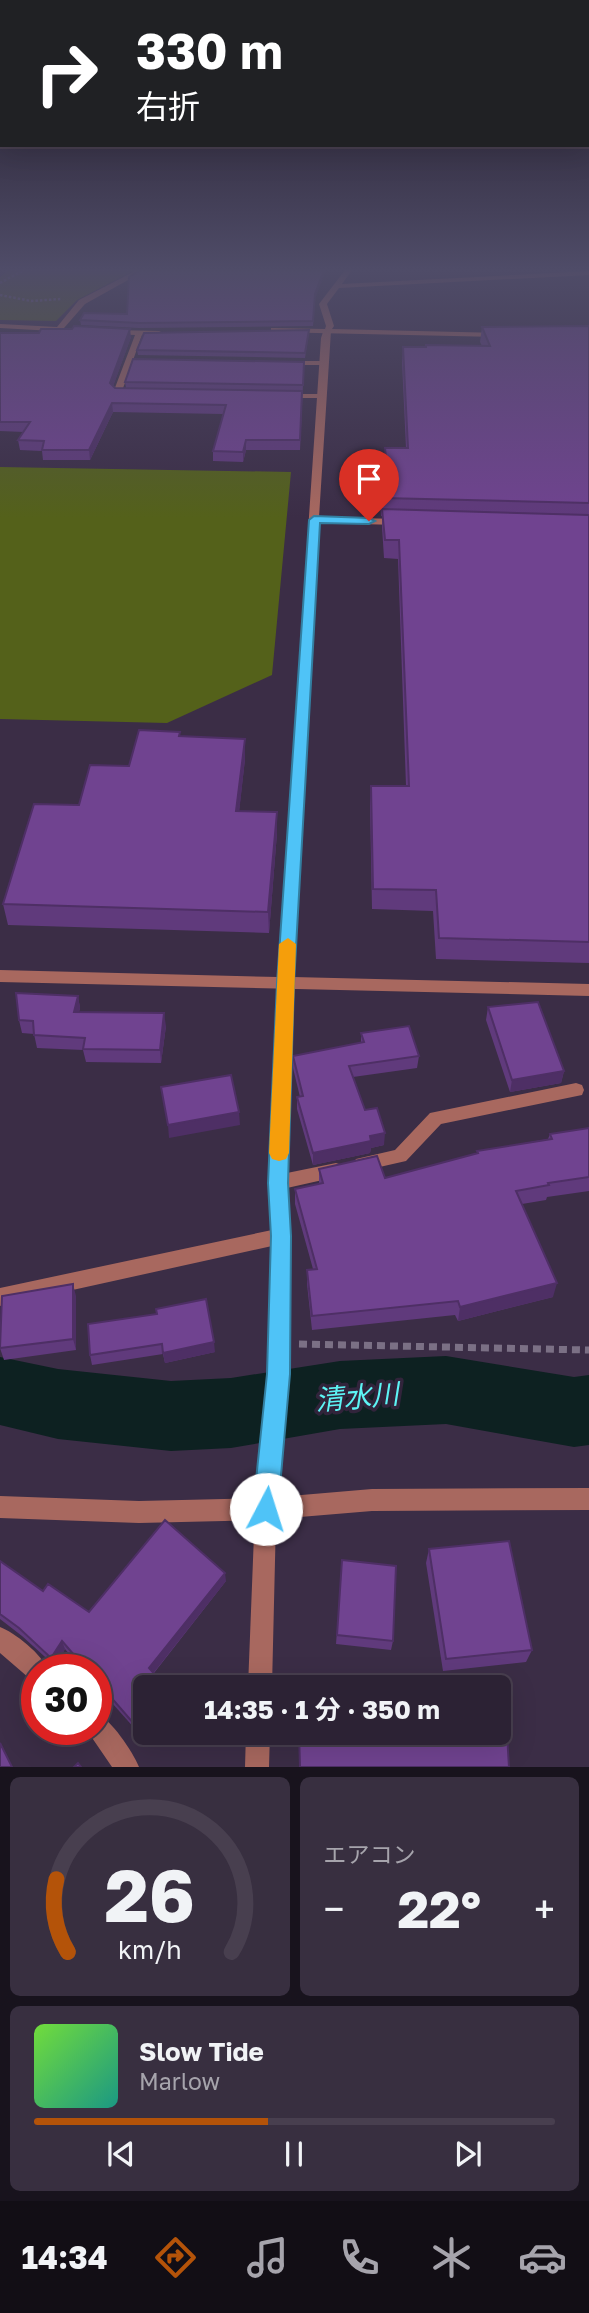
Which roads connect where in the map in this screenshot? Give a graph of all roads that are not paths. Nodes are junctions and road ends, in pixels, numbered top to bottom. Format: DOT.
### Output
graph roads {
  1 [pos="133,352"];
  2 [pos="324,352"];
  3 [pos="130,360"];
  4 [pos="144,360"];
  5 [pos="282,363"];
  6 [pos="323,363"];
  7 [pos="145,393"];
  8 [pos="280,396"];
  9 [pos="321,396"];
  10 [pos="314,520"];
  11 [pos="411,522"];
  12 [pos="0,976"];
  13 [pos="285,983"];
  14 [pos="589,990"];
  15 [pos="576,1090"];
  16 [pos="278,1183"];
  17 [pos="281,1236"];
  18 [pos="0,1297"];
  19 [pos="589,1499"];
  20 [pos="0,1507"];
  21 [pos="266,1509"];
  22 [pos="0,1639"];
  23 [pos="21,1657"];
  24 [pos="260,1675"];
  25 [pos="111,1745"];
  26 [pos="258,1745"];
  27 [pos="127,1767"];
  28 [pos="257,1767"];
  1 -- 3 [label="street"];
  2 -- 6 [label="street"];
  3 -- 4 [label="street"];
  3 -- 7 [label="street"];
  5 -- 6 [label="street"];
  6 -- 9 [label="street"];
  8 -- 9 [label="street"];
  9 -- 10 [label="street"];
  10 -- 11 [label="street"];
  10 -- 13 [label="street"];
  12 -- 13 [label="street"];
  13 -- 14 [label="street"];
  13 -- 16 [label="street"];
  15 -- 16 [label="street"];
  16 -- 17 [label="street"];
  17 -- 18 [label="street"];
  17 -- 21 [label="street"];
  19 -- 21 [label="street"];
  20 -- 21 [label="street"];
  21 -- 24 [label="street"];
  22 -- 23 [label="street"];
  25 -- 27 [label="street"];
  26 -- 28 [label="street"];
}
